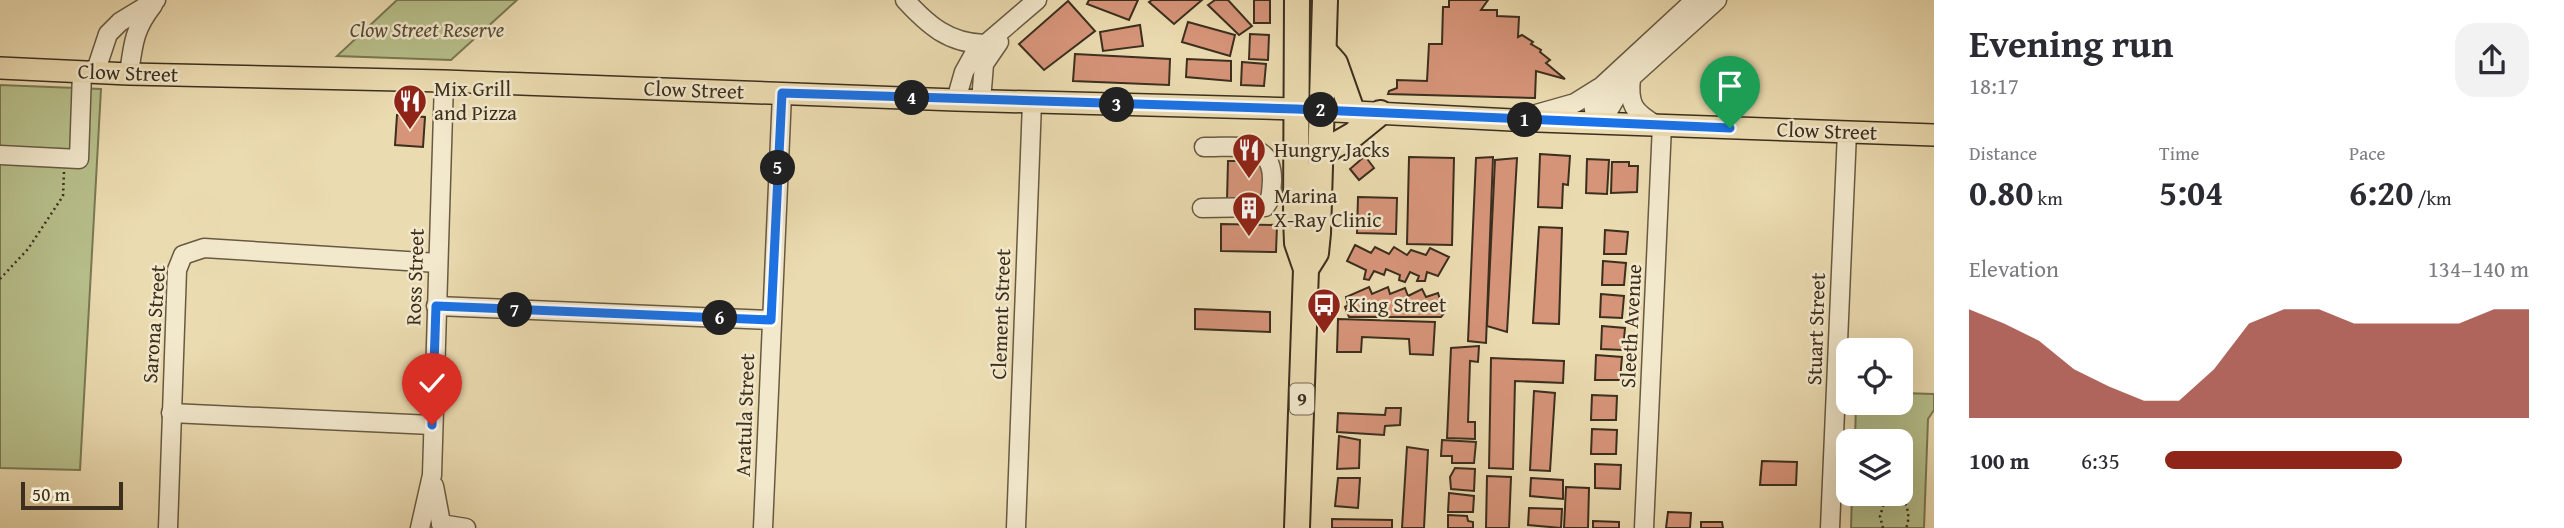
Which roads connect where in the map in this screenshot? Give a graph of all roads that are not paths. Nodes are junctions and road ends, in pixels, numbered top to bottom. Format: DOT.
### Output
graph roads {
  1 [pos="157,0"];
  2 [pos="905,0"];
  3 [pos="1037,0"];
  4 [pos="1297,0"];
  5 [pos="1325,0"];
  6 [pos="1717,0"];
  7 [pos="1686,8"];
  8 [pos="1018,17"];
  9 [pos="984,44"];
  10 [pos="1323,50"];
  11 [pos="0,68"];
  12 [pos="89,72"];
  13 [pos="129,74"];
  14 [pos="1631,78"];
  15 [pos="444,81"];
  16 [pos="1603,85"];
  17 [pos="782,93"];
  18 [pos="956,100"];
  19 [pos="981,101"];
  20 [pos="1032,102"];
  21 [pos="1296,109"];
  22 [pos="1323,110"];
  23 [pos="1352,111"];
  24 [pos="1380,113"];
  25 [pos="1512,120"];
  26 [pos="1598,123"];
  27 [pos="1659,125"];
  28 [pos="1847,132"];
  29 [pos="1934,135"];
  30 [pos="1204,147"];
  31 [pos="1320,154"];
  32 [pos="0,155"];
  33 [pos="1202,208"];
  34 [pos="438,263"];
  35 [pos="1306,269"];
  36 [pos="436,306"];
  37 [pos="771,320"];
  38 [pos="171,413"];
  39 [pos="432,425"];
  40 [pos="432,475"];
  41 [pos="421,525"];
  42 [pos="441,525"];
  43 [pos="168,528"];
  44 [pos="466,528"];
  45 [pos="763,528"];
  46 [pos="1016,528"];
  47 [pos="1297,528"];
  48 [pos="1644,528"];
  49 [pos="1830,528"];
  1 -- 12 [label="street"];
  1 -- 13 [label="street"];
  2 -- 9 [label="street"];
  3 -- 8 [label="street"];
  4 -- 21 [label="highway, 9"];
  5 -- 10 [label="highway, 9"];
  6 -- 7 [label="street"];
  7 -- 14 [label="street"];
  7 -- 16 [label="street"];
  8 -- 9 [label="street"];
  8 -- 19 [label="street"];
  9 -- 18 [label="street"];
  10 -- 22 [label="highway, 9"];
  10 -- 23 [label="highway"];
  11 -- 12 [label="main road, Clow Street"];
  12 -- 13 [label="main road, Clow Street"];
  12 -- 32 [label="street"];
  13 -- 15 [label="main road, Clow Street"];
  14 -- 26 [label="street"];
  14 -- 27 [label="street"];
  15 -- 17 [label="main road, Clow Street"];
  15 -- 34 [label="street, Ross Street"];
  16 -- 25 [label="street"];
  16 -- 26 [label="street"];
  17 -- 18 [label="main road, Clow Street"];
  17 -- 37 [label="street, Aratula Street"];
  18 -- 19 [label="main road, Clow Street"];
  19 -- 20 [label="main road, Clow Street"];
  20 -- 21 [label="main road, Clow Street"];
  20 -- 46 [label="street, Clement Street"];
  21 -- 22 [label="main road, Clow Street"];
  21 -- 35 [label="highway, 9"];
  22 -- 23 [label="main road, Clow Street"];
  22 -- 31 [label="highway, 9"];
  23 -- 24 [label="main road, Clow Street"];
  24 -- 25 [label="main road, Clow Street"];
  24 -- 31 [label="highway"];
  25 -- 26 [label="main road, Clow Street"];
  26 -- 27 [label="main road, Clow Street"];
  27 -- 28 [label="main road, Clow Street"];
  27 -- 48 [label="street, Sleeth Avenue"];
  28 -- 29 [label="main road, Clow Street"];
  28 -- 49 [label="street, Stuart Street"];
  30 -- 33 [label="street"];
  31 -- 35 [label="highway, 9"];
  34 -- 36 [label="street, Ross Street"];
  34 -- 38 [label="street, Sarona Street"];
  35 -- 47 [label="highway, 9"];
  36 -- 37 [label="street"];
  36 -- 39 [label="street, Ross Street"];
  37 -- 45 [label="street, Aratula Street"];
  38 -- 39 [label="street"];
  38 -- 43 [label="street, Sarona Street"];
  39 -- 40 [label="street, Ross Street"];
  40 -- 41 [label="street, Ross Street"];
  40 -- 42 [label="street, Ross Street"];
  41 -- 42 [label="street"];
  42 -- 44 [label="street"];
}
